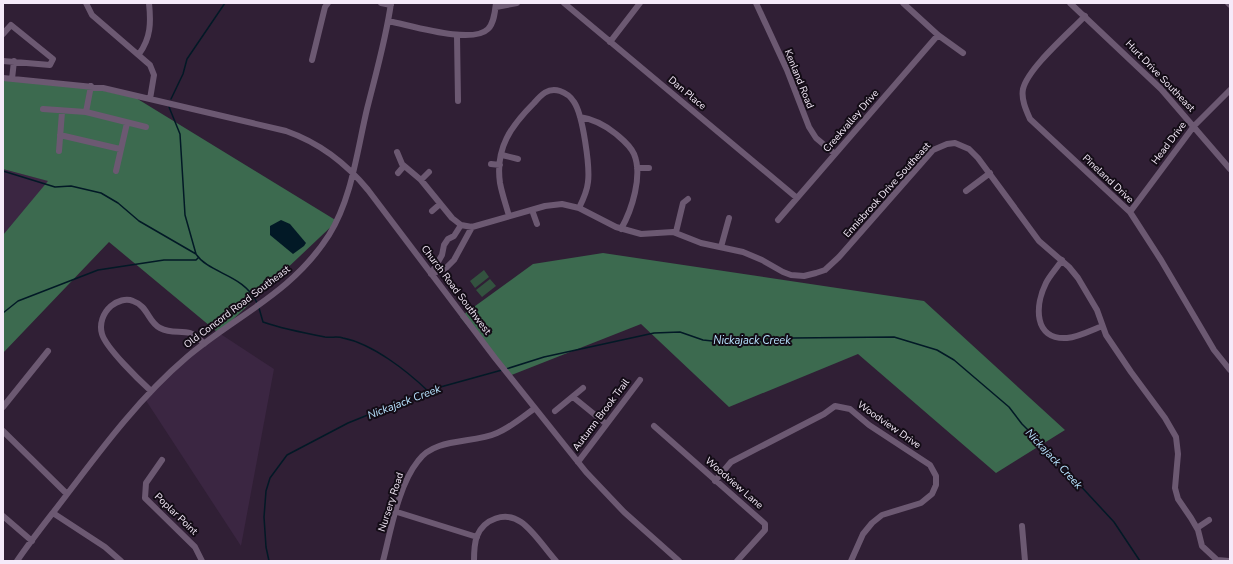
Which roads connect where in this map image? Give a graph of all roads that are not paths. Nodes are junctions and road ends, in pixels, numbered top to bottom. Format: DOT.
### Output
graph roads {
  1 [pos="86,3"];
  2 [pos="149,3"];
  3 [pos="328,3"];
  4 [pos="381,3"];
  5 [pos="517,3"];
  6 [pos="564,3"];
  7 [pos="640,3"];
  8 [pos="756,3"];
  9 [pos="903,3"];
  10 [pos="1070,3"];
  11 [pos="391,4"];
  12 [pos="496,5"];
  13 [pos="1085,16"];
  14 [pos="388,21"];
  15 [pos="3,34"];
  16 [pos="938,35"];
  17 [pos="457,36"];
  18 [pos="610,42"];
  19 [pos="963,53"];
  20 [pos="139,54"];
  21 [pos="3,60"];
  22 [pos="312,60"];
  23 [pos="14,61"];
  24 [pos="3,78"];
  25 [pos="12,78"];
  26 [pos="91,86"];
  27 [pos="1230,90"];
  28 [pos="150,99"];
  29 [pos="458,100"];
  30 [pos="43,109"];
  31 [pos="62,112"];
  32 [pos="86,112"];
  33 [pos="580,117"];
  34 [pos="128,123"];
  35 [pos="1194,126"];
  36 [pos="146,127"];
  37 [pos="60,135"];
  38 [pos="120,149"];
  39 [pos="59,151"];
  40 [pos="397,152"];
  41 [pos="835,154"];
  42 [pos="502,155"];
  43 [pos="518,159"];
  44 [pos="491,164"];
  45 [pos="500,165"];
  46 [pos="404,166"];
  47 [pos="637,168"];
  48 [pos="650,168"];
  49 [pos="1230,169"];
  50 [pos="116,171"];
  51 [pos="353,172"];
  52 [pos="428,172"];
  53 [pos="398,173"];
  54 [pos="990,173"];
  55 [pos="420,180"];
  56 [pos="966,191"];
  57 [pos="797,198"];
  58 [pos="688,199"];
  59 [pos="440,204"];
  60 [pos="579,208"];
  61 [pos="532,210"];
  62 [pos="432,211"];
  63 [pos="1130,212"];
  64 [pos="509,216"];
  65 [pos="729,218"];
  66 [pos="778,220"];
  67 [pos="538,224"];
  68 [pos="461,225"];
  69 [pos="472,227"];
  70 [pos="622,228"];
  71 [pos="676,232"];
  72 [pos="454,236"];
  73 [pos="463,244"];
  74 [pos="721,247"];
  75 [pos="1062,260"];
  76 [pos="431,274"];
  77 [pos="1102,326"];
  78 [pos="204,344"];
  79 [pos="48,351"];
  80 [pos="1230,370"];
  81 [pos="640,380"];
  82 [pos="583,388"];
  83 [pos="151,391"];
  84 [pos="573,397"];
  85 [pos="3,407"];
  86 [pos="535,408"];
  87 [pos="555,411"];
  88 [pos="605,423"];
  89 [pos="654,426"];
  90 [pos="3,431"];
  91 [pos="162,460"];
  92 [pos="578,462"];
  93 [pos="715,481"];
  94 [pos="67,494"];
  95 [pos="396,512"];
  96 [pos="53,513"];
  97 [pos="3,516"];
  98 [pos="1209,520"];
  99 [pos="1022,526"];
  100 [pos="1197,528"];
  101 [pos="477,537"];
  102 [pos="32,541"];
  103 [pos="17,561"];
  104 [pos="121,561"];
  105 [pos="202,561"];
  106 [pos="382,561"];
  107 [pos="474,561"];
  108 [pos="556,561"];
  109 [pos="679,561"];
  110 [pos="738,561"];
  111 [pos="851,561"];
  112 [pos="1025,561"];
  113 [pos="1229,561"];
  1 -- 20 [label="street"];
  2 -- 20 [label="street"];
  3 -- 22 [label="street"];
  4 -- 11 [label="street"];
  5 -- 12 [label="street"];
  6 -- 18 [label="street, Dan Place"];
  7 -- 18 [label="street"];
  8 -- 41 [label="street, Kenland Road"];
  9 -- 16 [label="street"];
  10 -- 13 [label="street, Hurt Drive Southeast"];
  11 -- 14 [label="street, Old Concord Road Southeast"];
  12 -- 17 [label="street"];
  13 -- 35 [label="street, Hurt Drive Southeast"];
  13 -- 63 [label="street, Pineland Drive"];
  14 -- 17 [label="street"];
  14 -- 51 [label="street, Old Concord Road Southeast"];
  15 -- 23 [label="street"];
  16 -- 19 [label="street"];
  16 -- 41 [label="street, Creekvalley Drive"];
  17 -- 29 [label="street"];
  18 -- 57 [label="street, Dan Place"];
  20 -- 28 [label="street"];
  21 -- 23 [label="street"];
  23 -- 25 [label="street"];
  24 -- 25 [label="street, Church Road Southwest"];
  25 -- 26 [label="street, Church Road Southwest"];
  26 -- 28 [label="street, Church Road Southwest"];
  26 -- 32 [label="street"];
  27 -- 35 [label="street, Head Drive"];
  28 -- 51 [label="street, Church Road Southwest"];
  30 -- 31 [label="street"];
  31 -- 32 [label="street"];
  31 -- 37 [label="street"];
  32 -- 34 [label="street"];
  33 -- 42 [label="street"];
  33 -- 47 [label="street"];
  33 -- 60 [label="street"];
  34 -- 36 [label="street"];
  34 -- 38 [label="street"];
  35 -- 49 [label="street, Hurt Drive Southeast"];
  35 -- 63 [label="street, Head Drive"];
  37 -- 38 [label="street"];
  37 -- 39 [label="street"];
  38 -- 50 [label="street"];
  40 -- 46 [label="street"];
  41 -- 57 [label="street, Creekvalley Drive"];
  42 -- 43 [label="street"];
  42 -- 45 [label="street"];
  44 -- 45 [label="street"];
  45 -- 64 [label="street"];
  46 -- 53 [label="street"];
  46 -- 55 [label="street"];
  47 -- 48 [label="street"];
  47 -- 70 [label="street"];
  51 -- 76 [label="street, Church Road Southwest"];
  51 -- 78 [label="street, Old Concord Road Southeast"];
  52 -- 55 [label="street"];
  54 -- 56 [label="street"];
  54 -- 74 [label="street, Ennisbrook Drive Southeast"];
  54 -- 75 [label="street, Ennisbrook Drive Southeast"];
  55 -- 59 [label="street"];
  57 -- 66 [label="street, Creekvalley Drive"];
  58 -- 71 [label="street"];
  59 -- 62 [label="street"];
  59 -- 68 [label="street"];
  60 -- 61 [label="street"];
  60 -- 70 [label="street"];
  61 -- 64 [label="street"];
  61 -- 67 [label="street"];
  63 -- 80 [label="street, Pineland Drive"];
  64 -- 69 [label="street"];
  65 -- 74 [label="street"];
  68 -- 69 [label="street"];
  68 -- 72 [label="street"];
  69 -- 73 [label="street"];
  70 -- 71 [label="street"];
  71 -- 74 [label="street"];
  72 -- 73 [label="street"];
  72 -- 76 [label="street"];
  73 -- 76 [label="street"];
  75 -- 77 [label="street, Ennisbrook Drive Southeast"];
  75 -- 77 [label="street"];
  76 -- 86 [label="street, Church Road Southwest"];
  77 -- 100 [label="street, Ennisbrook Drive Southeast"];
  78 -- 83 [label="street, Old Concord Road Southeast"];
  78 -- 83 [label="street"];
  79 -- 85 [label="street"];
  81 -- 88 [label="street, Autumn Brook Trail"];
  82 -- 84 [label="street"];
  83 -- 94 [label="street, Old Concord Road Southeast"];
  84 -- 87 [label="street"];
  84 -- 88 [label="street"];
  86 -- 92 [label="street, Church Road Southwest"];
  86 -- 95 [label="street, Nursery Road"];
  88 -- 92 [label="street, Autumn Brook Trail"];
  89 -- 93 [label="street, Woodview Lane"];
  90 -- 94 [label="street"];
  91 -- 105 [label="street, Poplar Point"];
  92 -- 109 [label="street, Church Road Southwest"];
  93 -- 110 [label="street, Woodview Lane"];
  93 -- 111 [label="street, Woodview Drive"];
  94 -- 96 [label="street, Old Concord Road Southeast"];
  95 -- 101 [label="street"];
  95 -- 106 [label="street, Nursery Road"];
  96 -- 102 [label="street, Old Concord Road Southeast"];
  96 -- 104 [label="street"];
  97 -- 102 [label="street"];
  98 -- 100 [label="street"];
  99 -- 112 [label="street"];
  100 -- 113 [label="street, Ennisbrook Drive Southeast"];
  101 -- 107 [label="street"];
  101 -- 108 [label="street"];
  102 -- 103 [label="street, Old Concord Road Southeast"];
}
